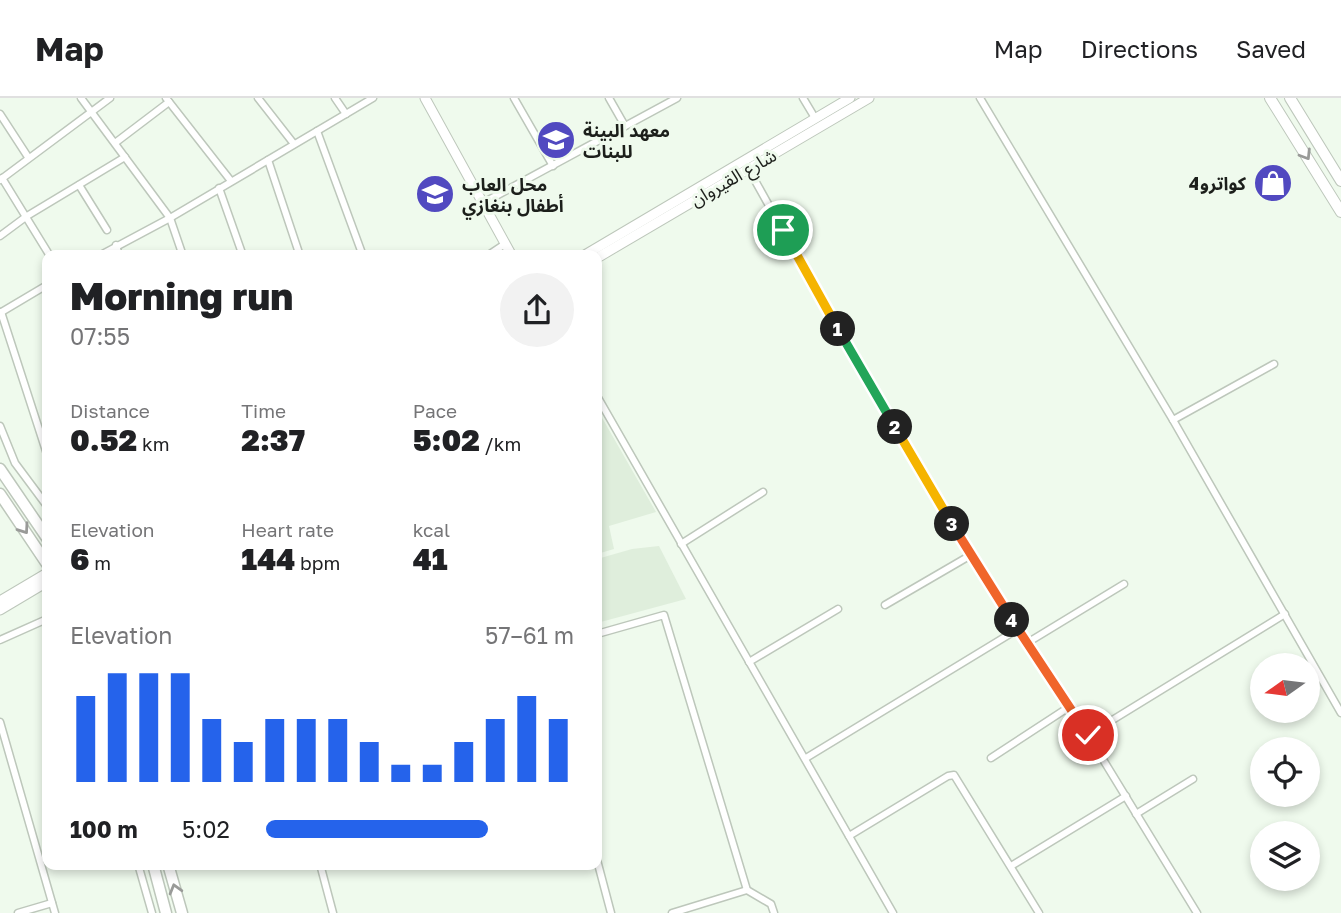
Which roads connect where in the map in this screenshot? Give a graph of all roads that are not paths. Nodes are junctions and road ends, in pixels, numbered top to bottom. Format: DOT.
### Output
graph roads {
  1 [pos="81,98"];
  2 [pos="110,98"];
  3 [pos="258,98"];
  4 [pos="335,98"];
  5 [pos="373,98"];
  6 [pos="425,98"];
  7 [pos="514,98"];
  8 [pos="609,98"];
  9 [pos="677,98"];
  10 [pos="803,98"];
  11 [pos="850,98"];
  12 [pos="869,98"];
  13 [pos="980,98"];
  14 [pos="1270,98"];
  15 [pos="1290,98"];
  16 [pos="168,100"];
  17 [pos="91,112"];
  18 [pos="0,114"];
  19 [pos="346,114"];
  20 [pos="815,118"];
  21 [pos="625,126"];
  22 [pos="317,131"];
  23 [pos="115,143"];
  24 [pos="293,144"];
  25 [pos="28,157"];
  26 [pos="125,157"];
  27 [pos="268,160"];
  28 [pos="1336,163"];
  29 [pos="553,166"];
  30 [pos="748,168"];
  31 [pos="1,179"];
  32 [pos="231,181"];
  33 [pos="1341,181"];
  34 [pos="79,185"];
  35 [pos="219,188"];
  36 [pos="483,203"];
  37 [pos="1341,212"];
  38 [pos="27,216"];
  39 [pos="170,218"];
  40 [pos="107,230"];
  41 [pos="0,236"];
  42 [pos="505,244"];
  43 [pos="116,245"];
  44 [pos="47,250"];
  45 [pos="108,250"];
  46 [pos="117,250"];
  47 [pos="181,250"];
  48 [pos="241,250"];
  49 [pos="298,250"];
  50 [pos="361,250"];
  51 [pos="496,250"];
  52 [pos="508,250"];
  53 [pos="593,250"];
  54 [pos="602,255"];
  55 [pos="42,288"];
  56 [pos="1,313"];
  57 [pos="1274,364"];
  58 [pos="602,405"];
  59 [pos="1173,420"];
  60 [pos="0,426"];
  61 [pos="42,439"];
  62 [pos="0,469"];
  63 [pos="764,492"];
  64 [pos="0,494"];
  65 [pos="42,499"];
  66 [pos="42,531"];
  67 [pos="681,544"];
  68 [pos="971,555"];
  69 [pos="42,557"];
  70 [pos="42,577"];
  71 [pos="42,583"];
  72 [pos="1124,583"];
  73 [pos="32,586"];
  74 [pos="0,601"];
  75 [pos="885,604"];
  76 [pos="838,609"];
  77 [pos="0,610"];
  78 [pos="1285,614"];
  79 [pos="42,621"];
  80 [pos="1018,629"];
  81 [pos="602,633"];
  82 [pos="0,640"];
  83 [pos="1027,643"];
  84 [pos="749,662"];
  85 [pos="1069,706"];
  86 [pos="1341,713"];
  87 [pos="0,722"];
  88 [pos="1088,735"];
  89 [pos="806,758"];
  90 [pos="991,758"];
  91 [pos="1193,779"];
  92 [pos="1126,796"];
  93 [pos="1136,814"];
  94 [pos="849,836"];
  95 [pos="42,855"];
  96 [pos="1011,866"];
  97 [pos="46,870"];
  98 [pos="140,870"];
  99 [pos="155,870"];
  100 [pos="170,870"];
  101 [pos="322,870"];
  102 [pos="600,870"];
  103 [pos="747,890"];
  104 [pos="52,903"];
  105 [pos="18,913"];
  106 [pos="55,913"];
  107 [pos="152,913"];
  108 [pos="166,913"];
  109 [pos="182,913"];
  110 [pos="333,913"];
  111 [pos="611,913"];
  112 [pos="672,913"];
  113 [pos="774,913"];
  114 [pos="893,913"];
  115 [pos="1039,913"];
  116 [pos="1197,913"];
  1 -- 17 [label="street"];
  2 -- 17 [label="street"];
  3 -- 24 [label="street"];
  4 -- 19 [label="street"];
  5 -- 19 [label="street"];
  6 -- 36 [label="main road"];
  7 -- 29 [label="street"];
  8 -- 21 [label="street"];
  9 -- 21 [label="street"];
  10 -- 20 [label="street"];
  11 -- 20 [label="main road, شارع القيروان"];
  12 -- 30 [label="main road, شارع القيروان"];
  13 -- 59 [label="street"];
  14 -- 37 [label="main road, one-way"];
  15 -- 28 [label="main road"];
  16 -- 23 [label="street"];
  16 -- 32 [label="street"];
  17 -- 23 [label="street"];
  17 -- 25 [label="street"];
  18 -- 25 [label="street"];
  19 -- 22 [label="street"];
  20 -- 53 [label="main road, شارع القيروان"];
  21 -- 29 [label="street"];
  22 -- 24 [label="street"];
  22 -- 50 [label="street"];
  23 -- 26 [label="street"];
  24 -- 27 [label="street"];
  25 -- 31 [label="street"];
  26 -- 34 [label="street"];
  26 -- 39 [label="street"];
  27 -- 32 [label="street"];
  27 -- 49 [label="street"];
  28 -- 33 [label="main road"];
  29 -- 36 [label="street"];
  30 -- 54 [label="main road, شارع القيروان"];
  30 -- 68 [label="street"];
  31 -- 38 [label="street"];
  32 -- 35 [label="street"];
  34 -- 38 [label="street"];
  34 -- 40 [label="street"];
  35 -- 39 [label="street"];
  35 -- 48 [label="street"];
  36 -- 42 [label="main road"];
  38 -- 41 [label="street"];
  38 -- 44 [label="street"];
  39 -- 43 [label="street"];
  39 -- 47 [label="street"];
  42 -- 51 [label="street"];
  42 -- 52 [label="main road"];
  43 -- 45 [label="street"];
  43 -- 46 [label="street"];
  55 -- 56 [label="street"];
  56 -- 61 [label="street"];
  57 -- 59 [label="street"];
  58 -- 67 [label="street"];
  59 -- 78 [label="street"];
  60 -- 65 [label="street"];
  62 -- 66 [label="highway"];
  63 -- 67 [label="street"];
  64 -- 69 [label="highway, one-way"];
  67 -- 84 [label="street"];
  68 -- 75 [label="street"];
  68 -- 80 [label="street"];
  70 -- 73 [label="main road"];
  71 -- 73 [label="main road"];
  72 -- 83 [label="street"];
  73 -- 74 [label="main road"];
  73 -- 77 [label="main road"];
  76 -- 84 [label="street"];
  78 -- 86 [label="street"];
  78 -- 88 [label="street"];
  79 -- 82 [label="street"];
  80 -- 83 [label="street"];
  80 -- 89 [label="street"];
  81 -- 103 [label="street"];
  83 -- 85 [label="street"];
  84 -- 89 [label="street"];
  85 -- 88 [label="street"];
  85 -- 90 [label="street"];
  87 -- 95 [label="street"];
  88 -- 92 [label="street"];
  89 -- 94 [label="street"];
  91 -- 93 [label="street"];
  92 -- 93 [label="street"];
  92 -- 96 [label="street"];
  93 -- 116 [label="street"];
  94 -- 96 [label="street"];
  94 -- 114 [label="street"];
  96 -- 115 [label="street"];
  97 -- 104 [label="street"];
  98 -- 107 [label="street"];
  99 -- 108 [label="highway"];
  109 -- 100 [label="highway, one-way"];
  101 -- 110 [label="street"];
  102 -- 111 [label="street"];
  103 -- 112 [label="street"];
  103 -- 113 [label="street"];
  104 -- 105 [label="street"];
  104 -- 106 [label="street"];
}
